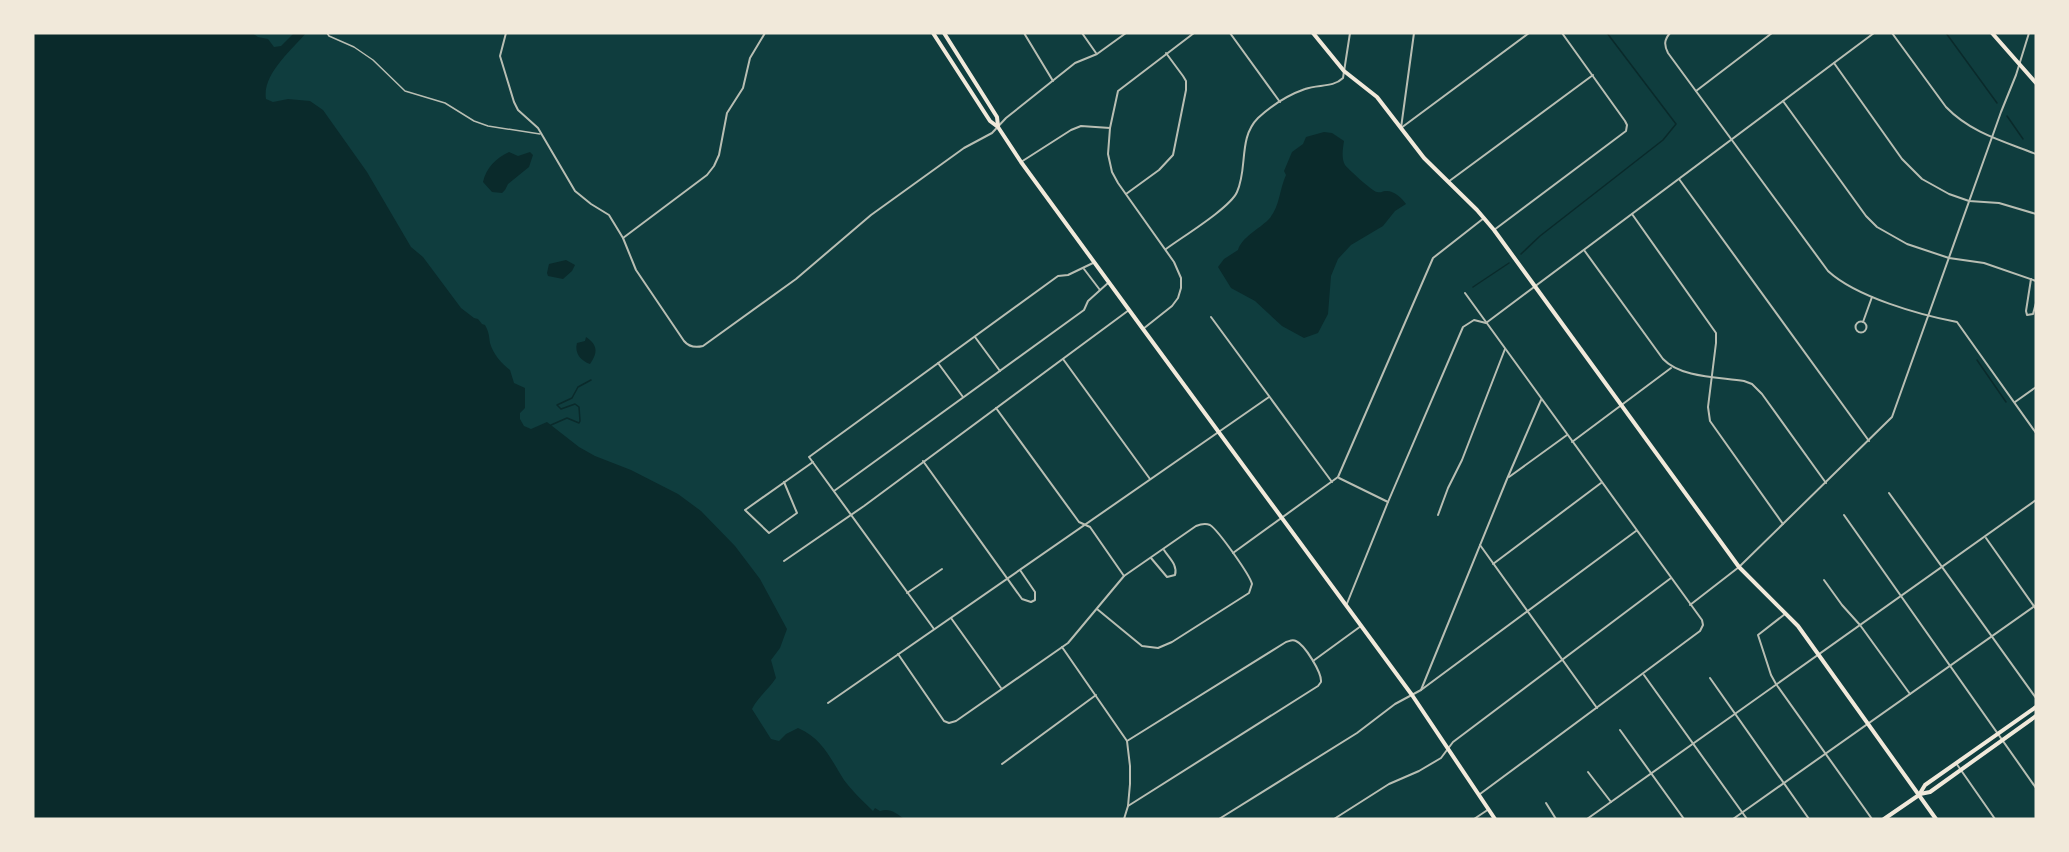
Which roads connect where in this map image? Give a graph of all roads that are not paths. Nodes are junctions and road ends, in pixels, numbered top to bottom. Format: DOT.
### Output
graph roads {
  1 [pos="327,33"];
  2 [pos="506,33"];
  3 [pos="765,33"];
  4 [pos="933,33"];
  5 [pos="944,33"];
  6 [pos="1024,33"];
  7 [pos="1082,33"];
  8 [pos="1126,33"];
  9 [pos="1194,33"];
  10 [pos="1230,33"];
  11 [pos="1313,33"];
  12 [pos="1350,33"];
  13 [pos="1414,33"];
  14 [pos="1529,33"];
  15 [pos="1562,33"];
  16 [pos="1670,33"];
  17 [pos="1772,33"];
  18 [pos="1875,33"];
  19 [pos="1892,33"];
  20 [pos="1992,33"];
  21 [pos="2029,33"];
  22 [pos="1097,54"];
  23 [pos="1166,54"];
  24 [pos="958,56"];
  25 [pos="951,60"];
  26 [pos="1834,63"];
  27 [pos="2019,64"];
  28 [pos="1344,71"];
  29 [pos="1593,75"];
  30 [pos="1053,81"];
  31 [pos="2036,83"];
  32 [pos="1696,91"];
  33 [pos="1783,101"];
  34 [pos="1280,102"];
  35 [pos="998,127"];
  36 [pos="1110,128"];
  37 [pos="1401,128"];
  38 [pos="541,134"];
  39 [pos="1992,138"];
  40 [pos="1731,141"];
  41 [pos="2036,154"];
  42 [pos="1021,162"];
  43 [pos="1679,179"];
  44 [pos="1448,182"];
  45 [pos="1126,194"];
  46 [pos="1969,201"];
  47 [pos="1632,214"];
  48 [pos="2036,214"];
  49 [pos="1484,218"];
  50 [pos="1494,230"];
  51 [pos="623,238"];
  52 [pos="1165,249"];
  53 [pos="1584,250"];
  54 [pos="1948,258"];
  55 [pos="1094,262"];
  56 [pos="1083,268"];
  57 [pos="2031,279"];
  58 [pos="2036,281"];
  59 [pos="1109,282"];
  60 [pos="1535,287"];
  61 [pos="1100,290"];
  62 [pos="1465,293"];
  63 [pos="1872,296"];
  64 [pos="2036,303"];
  65 [pos="1129,310"];
  66 [pos="1928,316"];
  67 [pos="1211,317"];
  68 [pos="1863,322"];
  69 [pos="1486,323"];
  70 [pos="1143,329"];
  71 [pos="975,337"];
  72 [pos="1505,349"];
  73 [pos="1063,359"];
  74 [pos="938,363"];
  75 [pos="1671,368"];
  76 [pos="1000,371"];
  77 [pos="1712,376"];
  78 [pos="2036,387"];
  79 [pos="1269,397"];
  80 [pos="963,398"];
  81 [pos="1541,400"];
  82 [pos="2015,402"];
  83 [pos="1621,405"];
  84 [pos="996,408"];
  85 [pos="1220,433"];
  86 [pos="2036,433"];
  87 [pos="1567,435"];
  88 [pos="1869,441"];
  89 [pos="1572,442"];
  90 [pos="923,461"];
  91 [pos="813,462"];
  92 [pos="1338,477"];
  93 [pos="1150,479"];
  94 [pos="1507,479"];
  95 [pos="784,482"];
  96 [pos="1332,482"];
  97 [pos="1602,482"];
  98 [pos="1826,483"];
  99 [pos="834,491"];
  100 [pos="1888,493"];
  101 [pos="2036,500"];
  102 [pos="1388,502"];
  103 [pos="850,514"];
  104 [pos="1437,515"];
  105 [pos="1844,515"];
  106 [pos="1282,518"];
  107 [pos="1783,524"];
  108 [pos="1085,525"];
  109 [pos="1636,530"];
  110 [pos="1985,537"];
  111 [pos="1480,545"];
  112 [pos="1163,549"];
  113 [pos="1233,553"];
  114 [pos="1151,558"];
  115 [pos="784,561"];
  116 [pos="1493,564"];
  117 [pos="1739,567"];
  118 [pos="1943,567"];
  119 [pos="942,569"];
  120 [pos="1020,570"];
  121 [pos="1124,576"];
  122 [pos="1008,578"];
  123 [pos="1671,578"];
  124 [pos="1824,580"];
  125 [pos="907,593"];
  126 [pos="1901,596"];
  127 [pos="1690,605"];
  128 [pos="1346,606"];
  129 [pos="2035,606"];
  130 [pos="1097,609"];
  131 [pos="1527,612"];
  132 [pos="1785,613"];
  133 [pos="951,618"];
  134 [pos="1860,625"];
  135 [pos="1361,626"];
  136 [pos="934,629"];
  137 [pos="1992,636"];
  138 [pos="1062,647"];
  139 [pos="898,654"];
  140 [pos="1819,654"];
  141 [pos="1562,660"];
  142 [pos="1313,661"];
  143 [pos="1950,665"];
  144 [pos="1643,674"];
  145 [pos="1710,678"];
  146 [pos="1776,684"];
  147 [pos="1001,688"];
  148 [pos="1421,690"];
  149 [pos="1910,694"];
  150 [pos="1096,695"];
  151 [pos="1412,695"];
  152 [pos="2036,698"];
  153 [pos="828,703"];
  154 [pos="2036,707"];
  155 [pos="1597,708"];
  156 [pos="1735,714"];
  157 [pos="2036,716"];
  158 [pos="1869,723"];
  159 [pos="1620,730"];
  160 [pos="1998,734"];
  161 [pos="2003,740"];
  162 [pos="1127,741"];
  163 [pos="1693,744"];
  164 [pos="1448,747"];
  165 [pos="1826,753"];
  166 [pos="1956,763"];
  167 [pos="1002,764"];
  168 [pos="1961,770"];
  169 [pos="1588,772"];
  170 [pos="1652,773"];
  171 [pos="1783,783"];
  172 [pos="2036,788"];
  173 [pos="1480,794"];
  174 [pos="1919,795"];
  175 [pos="1611,802"];
  176 [pos="1546,803"];
  177 [pos="1128,806"];
  178 [pos="1489,809"];
  179 [pos="1742,812"];
  180 [pos="1124,819"];
  181 [pos="1219,819"];
  182 [pos="1334,819"];
  183 [pos="1474,819"];
  184 [pos="1495,819"];
  185 [pos="1556,819"];
  186 [pos="1587,819"];
  187 [pos="1684,819"];
  188 [pos="1733,819"];
  189 [pos="1747,819"];
  190 [pos="1809,819"];
  191 [pos="1872,819"];
  192 [pos="1884,819"];
  193 [pos="1936,819"];
  194 [pos="1995,819"];
  1 -- 38 [label="lane"];
  2 -- 38 [label="street"];
  3 -- 51 [label="street"];
  4 -- 25 [label="main road"];
  5 -- 24 [label="main road"];
  6 -- 30 [label="street"];
  7 -- 22 [label="street"];
  8 -- 22 [label="street"];
  9 -- 23 [label="street"];
  10 -- 34 [label="street"];
  11 -- 28 [label="main road"];
  12 -- 28 [label="street"];
  13 -- 37 [label="street"];
  14 -- 37 [label="street"];
  15 -- 29 [label="street"];
  16 -- 32 [label="street"];
  17 -- 32 [label="street"];
  18 -- 26 [label="street"];
  19 -- 39 [label="street"];
  20 -- 27 [label="main road"];
  21 -- 27 [label="street"];
  22 -- 30 [label="street"];
  23 -- 36 [label="street"];
  23 -- 45 [label="street"];
  24 -- 25 [label="main road"];
  24 -- 35 [label="main road"];
  25 -- 35 [label="main road"];
  26 -- 33 [label="street"];
  26 -- 46 [label="street"];
  27 -- 31 [label="main road"];
  27 -- 39 [label="street"];
  28 -- 34 [label="street"];
  28 -- 37 [label="main road"];
  29 -- 44 [label="street"];
  29 -- 50 [label="street"];
  30 -- 35 [label="street"];
  32 -- 40 [label="street"];
  33 -- 40 [label="street"];
  33 -- 54 [label="street"];
  34 -- 52 [label="street"];
  35 -- 42 [label="main road"];
  35 -- 51 [label="street"];
  36 -- 42 [label="street"];
  36 -- 45 [label="street"];
  37 -- 44 [label="main road"];
  38 -- 51 [label="street"];
  39 -- 41 [label="street"];
  39 -- 46 [label="street"];
  40 -- 43 [label="street"];
  40 -- 63 [label="street"];
  42 -- 55 [label="main road"];
  43 -- 47 [label="street"];
  43 -- 88 [label="street"];
  44 -- 49 [label="main road"];
  45 -- 52 [label="street"];
  46 -- 48 [label="street"];
  46 -- 54 [label="street"];
  47 -- 53 [label="street"];
  47 -- 77 [label="street"];
  49 -- 50 [label="main road"];
  49 -- 92 [label="street"];
  50 -- 60 [label="main road"];
  52 -- 70 [label="street"];
  53 -- 60 [label="street"];
  53 -- 75 [label="street"];
  54 -- 57 [label="street"];
  54 -- 66 [label="street"];
  55 -- 56 [label="street"];
  55 -- 59 [label="main road"];
  56 -- 61 [label="street"];
  56 -- 71 [label="street"];
  57 -- 58 [label="street"];
  57 -- 64 [label="street"];
  59 -- 61 [label="street"];
  59 -- 65 [label="main road"];
  60 -- 69 [label="street"];
  60 -- 83 [label="main road"];
  61 -- 76 [label="street"];
  62 -- 69 [label="street"];
  63 -- 66 [label="street"];
  63 -- 68 [label="street"];
  65 -- 70 [label="main road"];
  65 -- 73 [label="street"];
  66 -- 82 [label="street"];
  66 -- 88 [label="street"];
  67 -- 79 [label="street"];
  69 -- 72 [label="street"];
  69 -- 102 [label="street"];
  70 -- 85 [label="main road"];
  71 -- 74 [label="street"];
  71 -- 76 [label="street"];
  72 -- 81 [label="street"];
  72 -- 104 [label="street"];
  73 -- 84 [label="street"];
  73 -- 93 [label="street"];
  74 -- 80 [label="street"];
  74 -- 91 [label="street"];
  75 -- 77 [label="street"];
  75 -- 83 [label="street"];
  76 -- 80 [label="street"];
  77 -- 98 [label="street"];
  77 -- 107 [label="street"];
  78 -- 82 [label="street"];
  79 -- 85 [label="street"];
  79 -- 96 [label="street"];
  80 -- 99 [label="street"];
  81 -- 87 [label="street"];
  81 -- 94 [label="street"];
  82 -- 86 [label="street"];
  83 -- 89 [label="street"];
  83 -- 117 [label="main road"];
  84 -- 90 [label="street"];
  84 -- 108 [label="street"];
  85 -- 93 [label="street"];
  85 -- 106 [label="main road"];
  87 -- 89 [label="street"];
  87 -- 94 [label="street"];
  88 -- 98 [label="street"];
  89 -- 97 [label="street"];
  90 -- 103 [label="street"];
  90 -- 122 [label="street"];
  91 -- 95 [label="street"];
  91 -- 99 [label="street"];
  92 -- 96 [label="street"];
  92 -- 102 [label="street"];
  93 -- 108 [label="street"];
  94 -- 111 [label="street"];
  95 -- 95 [label="street"];
  96 -- 106 [label="street"];
  97 -- 109 [label="street"];
  97 -- 116 [label="street"];
  98 -- 107 [label="street"];
  99 -- 103 [label="street"];
  100 -- 118 [label="street"];
  101 -- 110 [label="street"];
  102 -- 128 [label="street"];
  103 -- 115 [label="street"];
  103 -- 125 [label="street"];
  105 -- 126 [label="street"];
  106 -- 113 [label="street"];
  106 -- 128 [label="main road"];
  107 -- 117 [label="street"];
  108 -- 120 [label="street"];
  108 -- 121 [label="street"];
  109 -- 123 [label="street"];
  109 -- 131 [label="street"];
  110 -- 118 [label="street"];
  110 -- 129 [label="street"];
  111 -- 116 [label="street"];
  111 -- 148 [label="street"];
  112 -- 113 [label="street"];
  112 -- 114 [label="street"];
  112 -- 114 [label="street"];
  113 -- 130 [label="street"];
  114 -- 121 [label="street"];
  116 -- 131 [label="street"];
  117 -- 127 [label="street"];
  117 -- 132 [label="main road"];
  118 -- 126 [label="street"];
  118 -- 137 [label="street"];
  119 -- 125 [label="street"];
  120 -- 122 [label="street"];
  120 -- 122 [label="street"];
  121 -- 130 [label="street"];
  122 -- 133 [label="street"];
  123 -- 127 [label="street"];
  123 -- 141 [label="street"];
  124 -- 134 [label="street"];
  125 -- 136 [label="street"];
  126 -- 134 [label="street"];
  126 -- 143 [label="street"];
  127 -- 144 [label="street"];
  128 -- 135 [label="main road"];
  129 -- 137 [label="street"];
  130 -- 138 [label="street"];
  131 -- 141 [label="street"];
  131 -- 148 [label="street"];
  132 -- 140 [label="main road"];
  132 -- 146 [label="street"];
  133 -- 136 [label="street"];
  133 -- 147 [label="street"];
  134 -- 140 [label="street"];
  134 -- 149 [label="street"];
  135 -- 142 [label="street"];
  135 -- 151 [label="main road"];
  136 -- 139 [label="street"];
  137 -- 143 [label="street"];
  137 -- 152 [label="street"];
  138 -- 147 [label="street"];
  138 -- 150 [label="street"];
  139 -- 147 [label="street"];
  139 -- 153 [label="street"];
  140 -- 146 [label="street"];
  140 -- 158 [label="main road"];
  141 -- 155 [label="street"];
  141 -- 164 [label="street"];
  142 -- 162 [label="street"];
  142 -- 177 [label="street"];
  143 -- 149 [label="street"];
  143 -- 160 [label="street"];
  144 -- 155 [label="street"];
  144 -- 163 [label="street"];
  145 -- 156 [label="street"];
  146 -- 156 [label="street"];
  146 -- 165 [label="street"];
  148 -- 151 [label="street"];
  149 -- 158 [label="street"];
  150 -- 162 [label="street"];
  150 -- 167 [label="street"];
  151 -- 164 [label="main road"];
  151 -- 181 [label="street"];
  154 -- 160 [label="main road"];
  155 -- 173 [label="street"];
  156 -- 163 [label="street"];
  156 -- 171 [label="street"];
  157 -- 161 [label="main road"];
  158 -- 165 [label="street"];
  158 -- 174 [label="main road"];
  159 -- 170 [label="street"];
  160 -- 161 [label="street"];
  160 -- 166 [label="main road"];
  161 -- 168 [label="main road"];
  161 -- 172 [label="street"];
  162 -- 177 [label="street"];
  163 -- 170 [label="street"];
  163 -- 179 [label="street"];
  164 -- 173 [label="main road"];
  164 -- 182 [label="street"];
  165 -- 171 [label="street"];
  165 -- 191 [label="street"];
  166 -- 168 [label="street"];
  166 -- 174 [label="main road"];
  168 -- 174 [label="main road"];
  168 -- 194 [label="street"];
  169 -- 175 [label="street"];
  170 -- 175 [label="street"];
  170 -- 187 [label="street"];
  171 -- 179 [label="street"];
  171 -- 190 [label="street"];
  173 -- 178 [label="main road"];
  174 -- 192 [label="main road"];
  174 -- 193 [label="main road"];
  175 -- 186 [label="street"];
  176 -- 185 [label="street"];
  177 -- 180 [label="street"];
  178 -- 183 [label="street"];
  178 -- 184 [label="main road"];
  179 -- 188 [label="street"];
  179 -- 189 [label="street"];
}
